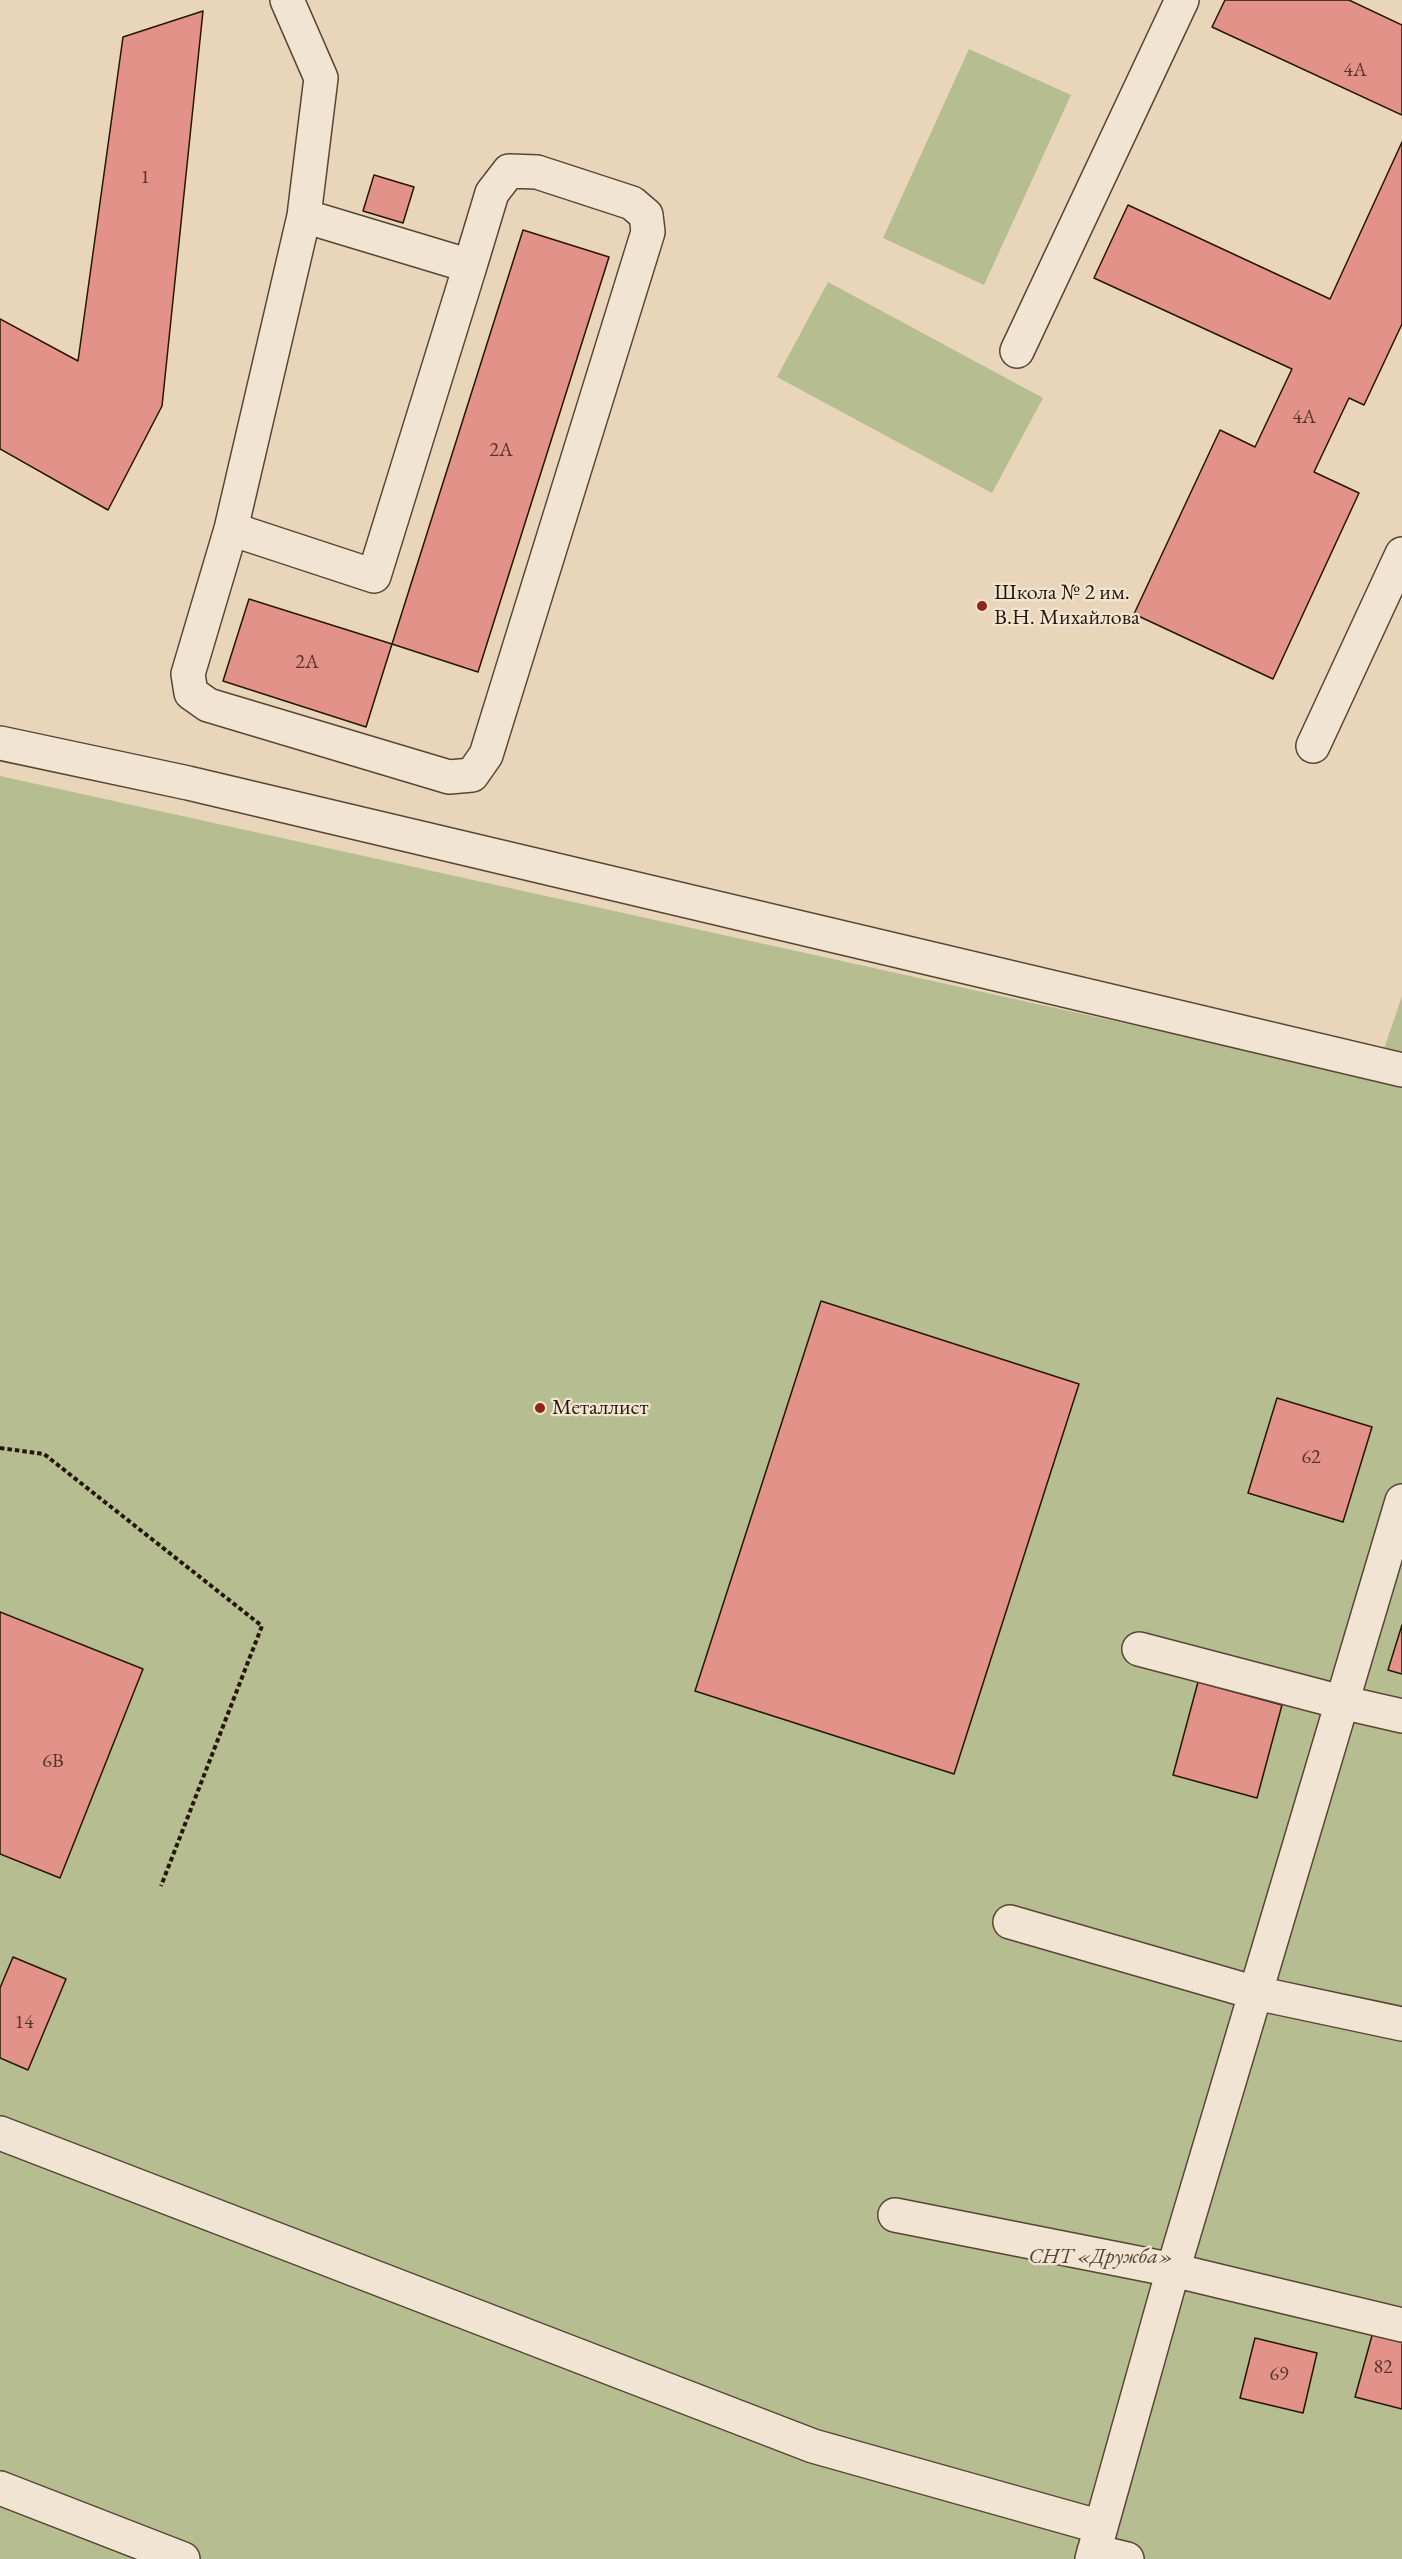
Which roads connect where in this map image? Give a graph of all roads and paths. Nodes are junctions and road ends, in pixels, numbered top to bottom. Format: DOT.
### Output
graph roads {
  1 [pos="287,0"];
  2 [pos="1182,0"];
  3 [pos="304,216"];
  4 [pos="470,266"];
  5 [pos="1017,351"];
  6 [pos="231,529"];
  7 [pos="1402,554"];
  8 [pos="0,743"];
  9 [pos="1313,746"];
  10 [pos="1402,1070"];
  11 [pos="0,1448"];
  12 [pos="1402,1502"];
  13 [pos="1139,1649"];
  14 [pos="1341,1702"];
  15 [pos="1402,1716"];
  16 [pos="161,1886"];
  17 [pos="1010,1922"];
  18 [pos="1256,1993"];
  19 [pos="1402,2024"];
  20 [pos="0,2133"];
  21 [pos="895,2215"];
  22 [pos="1173,2271"];
  23 [pos="1402,2325"];
  24 [pos="0,2488"];
  25 [pos="1096,2546"];
  26 [pos="183,2559"];
  27 [pos="1127,2559"];
  1 -- 3 [label="lane"];
  2 -- 5 [label="lane"];
  3 -- 4 [label="lane"];
  3 -- 6 [label="lane"];
  4 -- 6 [label="lane"];
  4 -- 6 [label="lane"];
  7 -- 9 [label="lane"];
  8 -- 10 [label="lane"];
  11 -- 16 [label="path"];
  12 -- 14 [label="lane"];
  13 -- 14 [label="lane"];
  14 -- 15 [label="lane"];
  14 -- 18 [label="lane"];
  17 -- 18 [label="lane"];
  18 -- 19 [label="lane"];
  18 -- 22 [label="lane"];
  20 -- 25 [label="lane"];
  21 -- 22 [label="lane"];
  22 -- 23 [label="lane"];
  22 -- 25 [label="lane"];
  24 -- 26 [label="lane"];
  25 -- 27 [label="lane"];
}
